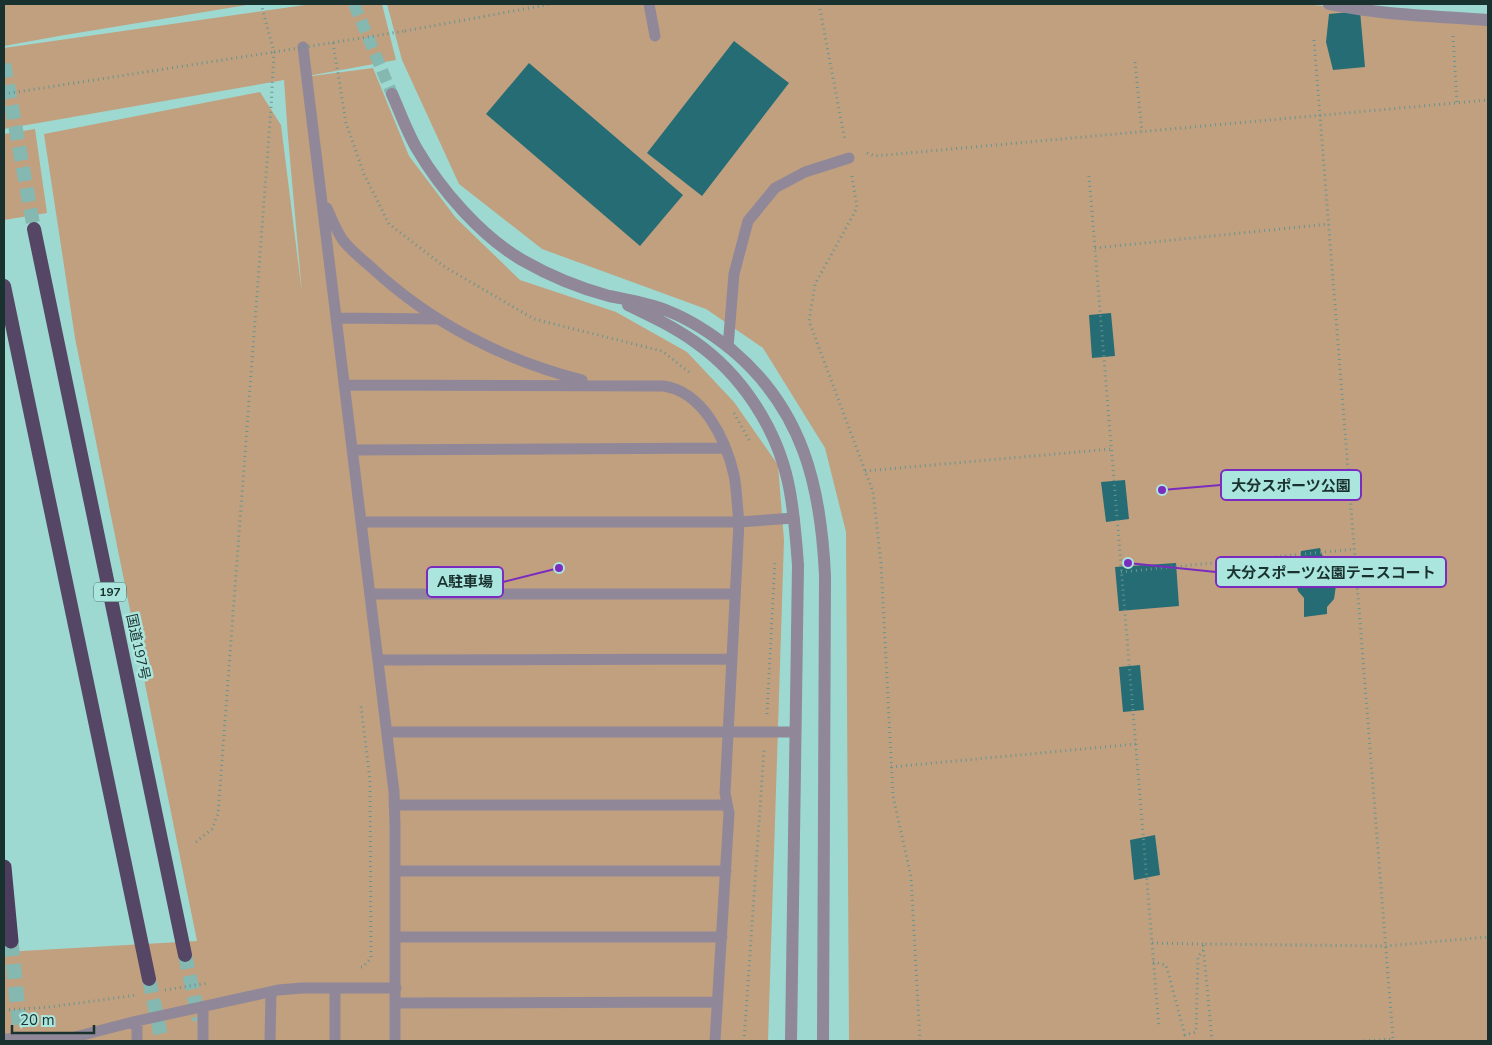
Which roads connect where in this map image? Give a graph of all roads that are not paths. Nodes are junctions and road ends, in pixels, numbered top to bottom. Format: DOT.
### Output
graph roads {
  1 [pos="649,4"];
  2 [pos="1329,4"];
  3 [pos="1488,20"];
  4 [pos="655,36"];
  5 [pos="303,47"];
  6 [pos="392,94"];
  7 [pos="849,158"];
  8 [pos="321,192"];
  9 [pos="34,229"];
  10 [pos="4,286"];
  11 [pos="608,295"];
  12 [pos="336,318"];
  13 [pos="439,319"];
  14 [pos="728,347"];
  15 [pos="599,384"];
  16 [pos="344,385"];
  17 [pos="725,448"];
  18 [pos="352,450"];
  19 [pos="794,518"];
  20 [pos="362,522"];
  21 [pos="739,522"];
  22 [pos="370,594"];
  23 [pos="735,594"];
  24 [pos="732,659"];
  25 [pos="378,660"];
  26 [pos="387,732"];
  27 [pos="727,732"];
  28 [pos="795,732"];
  29 [pos="727,804"];
  30 [pos="394,805"];
  31 [pos="4,867"];
  32 [pos="395,871"];
  33 [pos="726,871"];
  34 [pos="396,937"];
  35 [pos="722,937"];
  36 [pos="11,941"];
  37 [pos="185,955"];
  38 [pos="149,979"];
  39 [pos="335,988"];
  40 [pos="396,988"];
  41 [pos="271,992"];
  42 [pos="395,1002"];
  43 [pos="718,1002"];
  44 [pos="203,1007"];
  45 [pos="137,1021"];
  46 [pos="6,1040"];
  47 [pos="71,1040"];
  48 [pos="137,1041"];
  49 [pos="203,1041"];
  50 [pos="270,1041"];
  51 [pos="336,1041"];
  52 [pos="395,1041"];
  53 [pos="715,1041"];
  54 [pos="791,1041"];
  55 [pos="823,1041"];
  1 -- 4 [label="lane"];
  2 -- 3 [label="street"];
  5 -- 8 [label="lane"];
  6 -- 11 [label="street"];
  7 -- 14 [label="lane"];
  8 -- 12 [label="lane"];
  8 -- 13 [label="lane"];
  9 -- 37 [label="highway, 国道197号 / 197"];
  10 -- 38 [label="highway"];
  11 -- 14 [label="street"];
  11 -- 19 [label="street"];
  12 -- 13 [label="lane"];
  12 -- 16 [label="lane"];
  13 -- 15 [label="lane"];
  14 -- 55 [label="street"];
  15 -- 16 [label="lane"];
  15 -- 17 [label="lane"];
  16 -- 18 [label="lane"];
  17 -- 18 [label="lane"];
  17 -- 21 [label="lane"];
  18 -- 20 [label="lane"];
  19 -- 21 [label="lane"];
  19 -- 28 [label="street"];
  20 -- 21 [label="lane"];
  20 -- 22 [label="lane"];
  21 -- 23 [label="lane"];
  22 -- 23 [label="lane"];
  22 -- 25 [label="lane"];
  23 -- 24 [label="lane"];
  24 -- 25 [label="lane"];
  24 -- 27 [label="lane"];
  25 -- 26 [label="lane"];
  26 -- 27 [label="lane"];
  26 -- 30 [label="lane"];
  27 -- 28 [label="lane"];
  27 -- 29 [label="lane"];
  28 -- 54 [label="street"];
  29 -- 30 [label="lane"];
  29 -- 33 [label="lane"];
  30 -- 32 [label="lane"];
  31 -- 36 [label="highway"];
  32 -- 33 [label="lane"];
  32 -- 34 [label="lane"];
  33 -- 35 [label="lane"];
  34 -- 35 [label="lane"];
  34 -- 40 [label="lane"];
  35 -- 43 [label="lane"];
  39 -- 40 [label="lane"];
  39 -- 41 [label="lane"];
  39 -- 51 [label="lane"];
  40 -- 42 [label="lane"];
  41 -- 44 [label="lane"];
  41 -- 50 [label="lane"];
  42 -- 43 [label="lane"];
  42 -- 52 [label="lane"];
  43 -- 53 [label="lane"];
  44 -- 45 [label="lane"];
  44 -- 49 [label="lane"];
  45 -- 47 [label="lane"];
  45 -- 48 [label="lane"];
  46 -- 47 [label="lane"];
}
